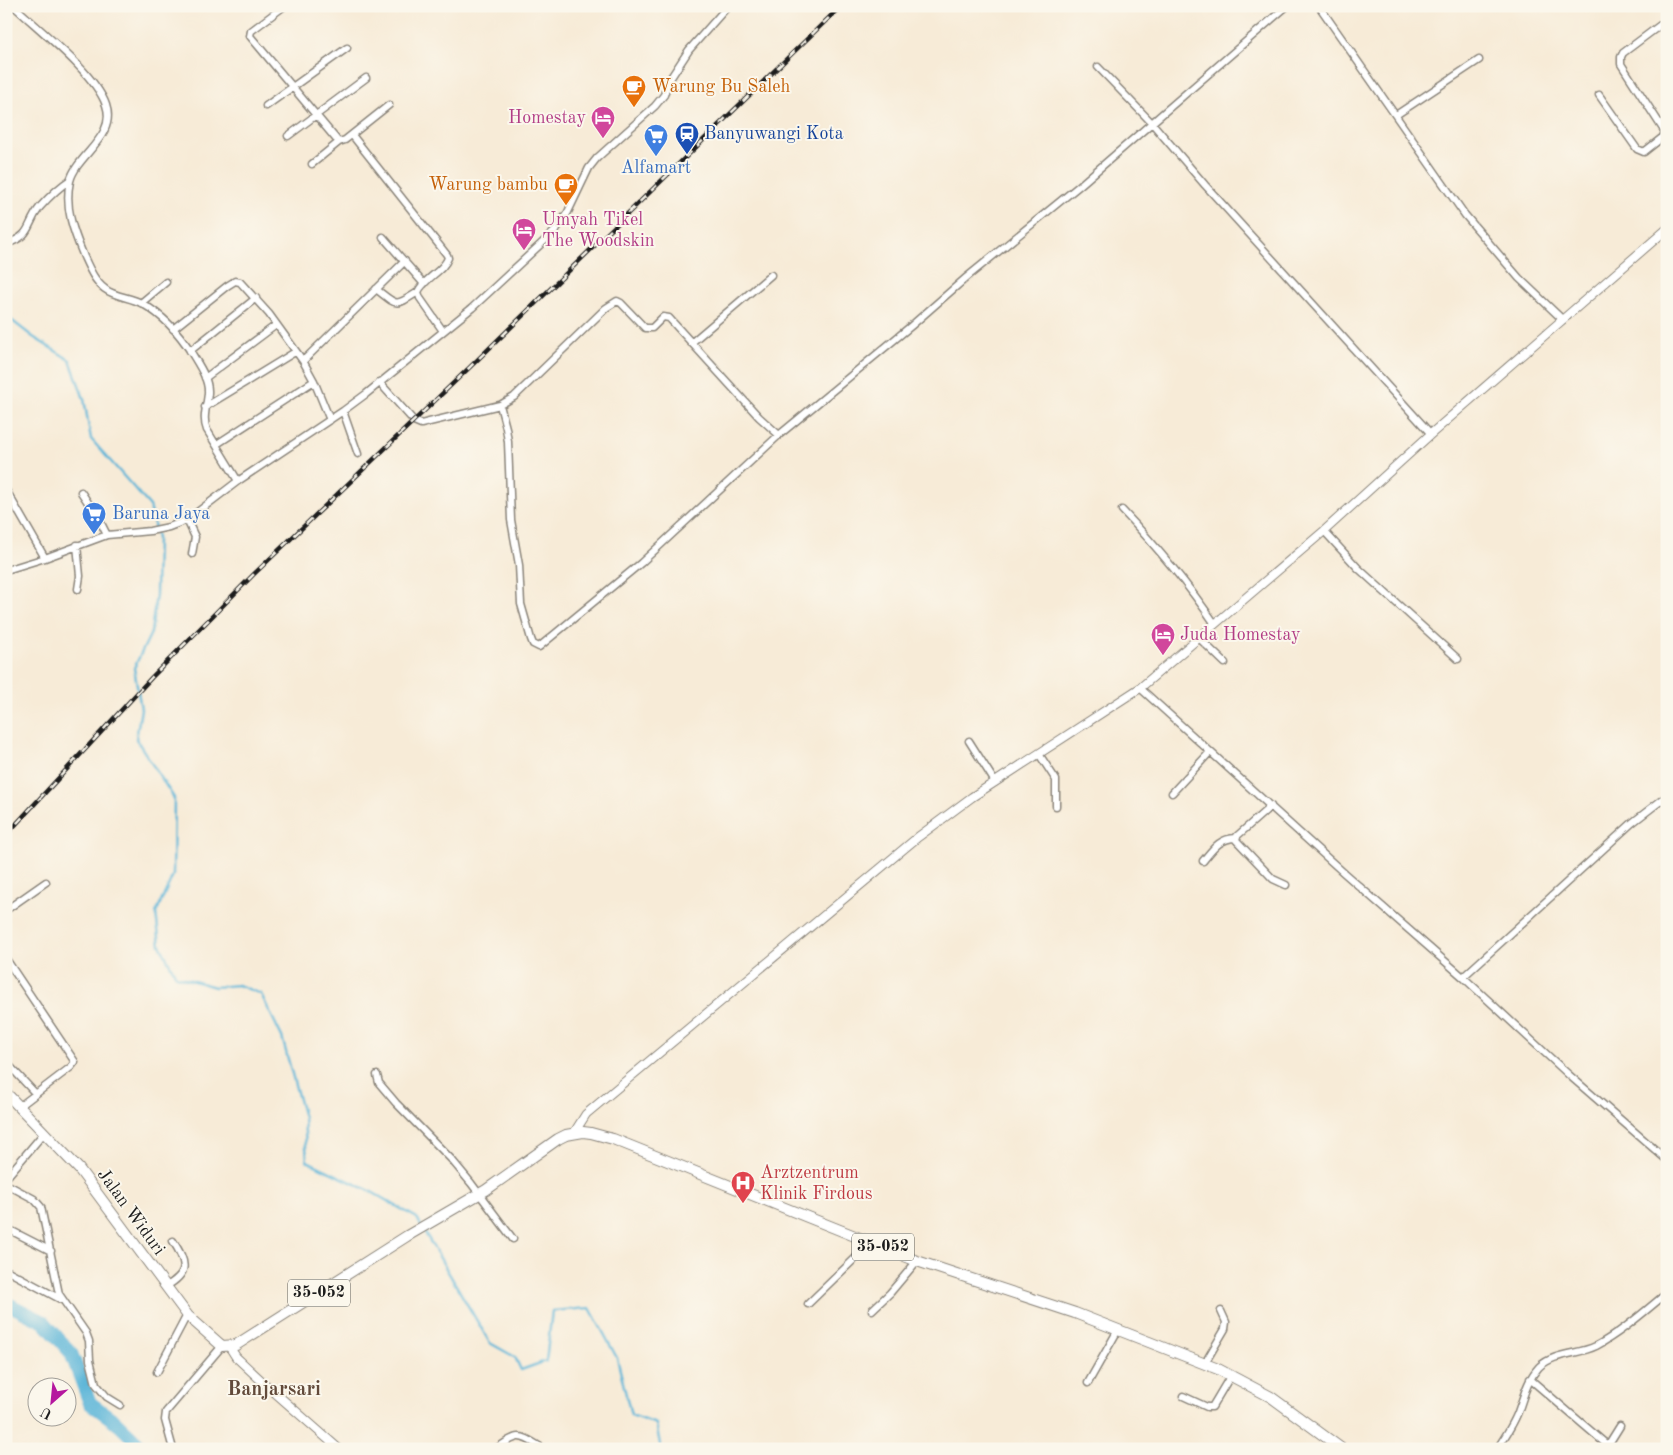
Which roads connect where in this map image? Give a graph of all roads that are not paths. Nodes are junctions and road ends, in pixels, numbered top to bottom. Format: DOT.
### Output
graph roads {
  1 [pos="14,6"];
  2 [pos="728,6"];
  3 [pos="1287,6"];
  4 [pos="1319,6"];
  5 [pos="283,7"];
  6 [pos="1667,20"];
  7 [pos="347,48"];
  8 [pos="1479,60"];
  9 [pos="1098,67"];
  10 [pos="366,78"];
  11 [pos="293,87"];
  12 [pos="1599,95"];
  13 [pos="389,105"];
  14 [pos="266,106"];
  15 [pos="316,114"];
  16 [pos="1396,115"];
  17 [pos="1152,123"];
  18 [pos="352,135"];
  19 [pos="288,136"];
  20 [pos="339,142"];
  21 [pos="312,164"];
  22 [pos="70,180"];
  23 [pos="1667,229"];
  24 [pos="383,237"];
  25 [pos="6,244"];
  26 [pos="405,261"];
  27 [pos="771,275"];
  28 [pos="166,282"];
  29 [pos="424,284"];
  30 [pos="376,289"];
  31 [pos="418,292"];
  32 [pos="256,298"];
  33 [pos="142,303"];
  34 [pos="1563,320"];
  35 [pos="276,325"];
  36 [pos="173,329"];
  37 [pos="443,330"];
  38 [pos="692,343"];
  39 [pos="190,351"];
  40 [pos="295,352"];
  41 [pos="303,361"];
  42 [pos="205,378"];
  43 [pos="314,381"];
  44 [pos="379,382"];
  45 [pos="500,405"];
  46 [pos="205,407"];
  47 [pos="343,411"];
  48 [pos="330,420"];
  49 [pos="1431,434"];
  50 [pos="779,435"];
  51 [pos="217,444"];
  52 [pos="358,454"];
  53 [pos="238,482"];
  54 [pos="6,490"];
  55 [pos="81,492"];
  56 [pos="1122,510"];
  57 [pos="187,520"];
  58 [pos="1324,531"];
  59 [pos="107,535"];
  60 [pos="77,545"];
  61 [pos="192,554"];
  62 [pos="45,558"];
  63 [pos="6,570"];
  64 [pos="78,589"];
  65 [pos="1215,624"];
  66 [pos="1199,638"];
  67 [pos="1458,658"];
  68 [pos="1225,663"];
  69 [pos="1140,688"];
  70 [pos="969,741"];
  71 [pos="1210,752"];
  72 [pos="1039,754"];
  73 [pos="995,782"];
  74 [pos="1172,793"];
  75 [pos="1667,796"];
  76 [pos="1056,806"];
  77 [pos="1271,806"];
  78 [pos="1236,838"];
  79 [pos="1202,861"];
  80 [pos="46,882"];
  81 [pos="1286,885"];
  82 [pos="6,910"];
  83 [pos="6,959"];
  84 [pos="1463,977"];
  85 [pos="6,1062"];
  86 [pos="377,1075"];
  87 [pos="6,1093"];
  88 [pos="34,1094"];
  89 [pos="22,1104"];
  90 [pos="44,1133"];
  91 [pos="574,1133"];
  92 [pos="1667,1160"];
  93 [pos="6,1178"];
  94 [pos="6,1184"];
  95 [pos="479,1194"];
  96 [pos="6,1228"];
  97 [pos="513,1239"];
  98 [pos="173,1241"];
  99 [pos="872,1242"];
  100 [pos="51,1251"];
  101 [pos="917,1260"];
  102 [pos="6,1270"];
  103 [pos="168,1285"];
  104 [pos="1667,1293"];
  105 [pos="63,1300"];
  106 [pos="808,1304"];
  107 [pos="872,1310"];
  108 [pos="1221,1311"];
  109 [pos="189,1318"];
  110 [pos="1118,1330"];
  111 [pos="225,1346"];
  112 [pos="1205,1363"];
  113 [pos="157,1372"];
  114 [pos="1231,1375"];
  115 [pos="1530,1379"];
  116 [pos="1088,1383"];
  117 [pos="1183,1396"];
  118 [pos="120,1405"];
  119 [pos="1620,1426"];
  120 [pos="173,1449"];
  121 [pos="338,1449"];
  122 [pos="496,1449"];
  123 [pos="544,1449"];
  124 [pos="1342,1449"];
  125 [pos="1497,1449"];
  1 -- 22 [label="street"];
  2 -- 37 [label="street"];
  3 -- 17 [label="street"];
  4 -- 16 [label="street"];
  5 -- 11 [label="street"];
  6 -- 12 [label="street"];
  7 -- 11 [label="street"];
  8 -- 16 [label="street"];
  9 -- 17 [label="street"];
  10 -- 15 [label="street"];
  11 -- 14 [label="street"];
  11 -- 15 [label="street"];
  13 -- 18 [label="street"];
  15 -- 19 [label="street"];
  15 -- 20 [label="street"];
  16 -- 34 [label="street"];
  17 -- 49 [label="street"];
  17 -- 50 [label="street"];
  18 -- 20 [label="street"];
  18 -- 29 [label="street"];
  20 -- 21 [label="street"];
  22 -- 25 [label="street"];
  22 -- 33 [label="street"];
  23 -- 34 [label="street"];
  24 -- 26 [label="street"];
  26 -- 29 [label="street"];
  26 -- 30 [label="street"];
  27 -- 38 [label="street"];
  28 -- 33 [label="street"];
  29 -- 31 [label="street"];
  30 -- 31 [label="street"];
  30 -- 41 [label="street"];
  31 -- 37 [label="street"];
  32 -- 35 [label="street"];
  32 -- 36 [label="street"];
  32 -- 39 [label="street"];
  33 -- 36 [label="street"];
  34 -- 49 [label="street"];
  35 -- 40 [label="street"];
  35 -- 42 [label="street"];
  36 -- 39 [label="street"];
  37 -- 44 [label="street"];
  38 -- 45 [label="street"];
  38 -- 50 [label="street"];
  39 -- 42 [label="street"];
  40 -- 41 [label="street"];
  40 -- 46 [label="street"];
  41 -- 43 [label="street"];
  42 -- 46 [label="street"];
  43 -- 48 [label="street"];
  43 -- 51 [label="street"];
  44 -- 45 [label="street"];
  44 -- 47 [label="street"];
  45 -- 50 [label="street"];
  46 -- 51 [label="street"];
  47 -- 48 [label="street"];
  47 -- 52 [label="street"];
  48 -- 53 [label="street"];
  49 -- 58 [label="street"];
  51 -- 53 [label="street"];
  53 -- 57 [label="street"];
  54 -- 62 [label="street"];
  55 -- 59 [label="street"];
  56 -- 65 [label="street"];
  57 -- 59 [label="street"];
  57 -- 61 [label="street"];
  58 -- 65 [label="street"];
  58 -- 67 [label="street"];
  59 -- 60 [label="street"];
  60 -- 62 [label="street"];
  60 -- 64 [label="street"];
  62 -- 63 [label="street"];
  65 -- 66 [label="street"];
  66 -- 68 [label="street"];
  66 -- 69 [label="street"];
  69 -- 71 [label="street"];
  69 -- 72 [label="street"];
  70 -- 73 [label="street"];
  71 -- 74 [label="street"];
  71 -- 77 [label="street"];
  72 -- 73 [label="street"];
  72 -- 76 [label="street"];
  73 -- 91 [label="street"];
  75 -- 84 [label="street"];
  77 -- 78 [label="street"];
  77 -- 84 [label="street"];
  78 -- 79 [label="street"];
  78 -- 81 [label="street"];
  80 -- 82 [label="street"];
  83 -- 88 [label="street"];
  84 -- 92 [label="street"];
  85 -- 88 [label="street"];
  86 -- 95 [label="street"];
  87 -- 89 [label="main road, Jalan Widuri"];
  88 -- 89 [label="street"];
  89 -- 90 [label="main road, Jalan Widuri"];
  90 -- 93 [label="street"];
  90 -- 103 [label="main road, Jalan Widuri"];
  91 -- 95 [label="main road, 35-052"];
  91 -- 99 [label="main road, 35-052"];
  94 -- 100 [label="street"];
  95 -- 97 [label="street"];
  95 -- 111 [label="main road, 35-052"];
  96 -- 100 [label="street"];
  98 -- 103 [label="street"];
  99 -- 101 [label="main road, 35-052"];
  99 -- 106 [label="street"];
  100 -- 105 [label="street"];
  101 -- 107 [label="street"];
  101 -- 110 [label="main road, 35-052"];
  102 -- 105 [label="street"];
  103 -- 109 [label="main road, Jalan Widuri"];
  104 -- 115 [label="street"];
  105 -- 118 [label="street"];
  108 -- 112 [label="street"];
  109 -- 111 [label="main road, Jalan Widuri"];
  109 -- 113 [label="street"];
  110 -- 112 [label="main road, 35-052"];
  110 -- 116 [label="street"];
  111 -- 120 [label="street"];
  111 -- 121 [label="street"];
  112 -- 114 [label="main road, 35-052"];
  114 -- 117 [label="street"];
  114 -- 124 [label="main road, 35-052"];
  115 -- 119 [label="street"];
  115 -- 125 [label="street"];
  122 -- 123 [label="street"];
}
